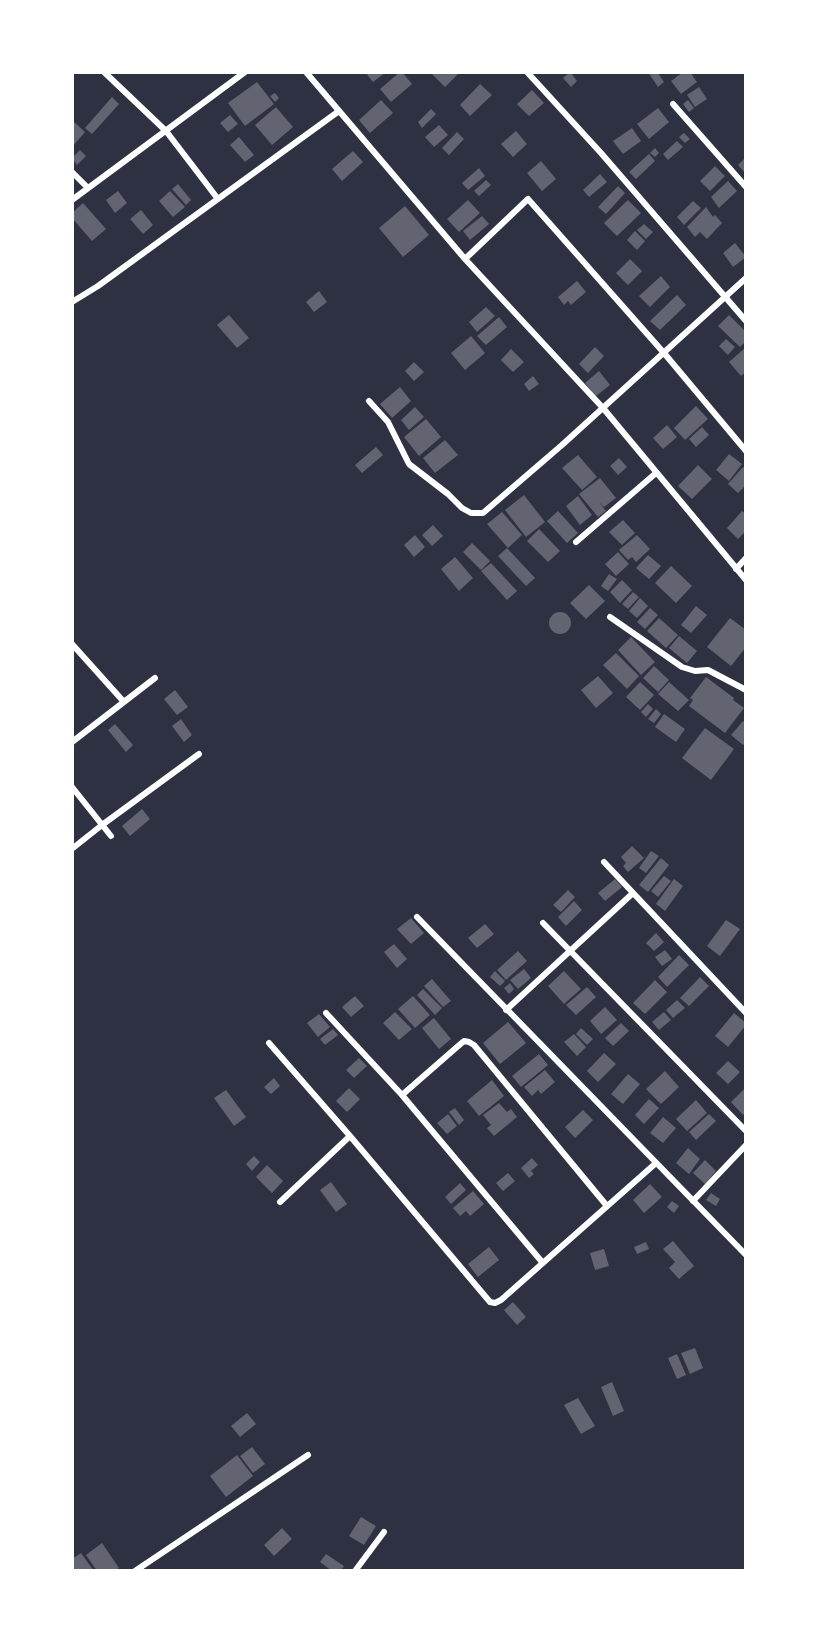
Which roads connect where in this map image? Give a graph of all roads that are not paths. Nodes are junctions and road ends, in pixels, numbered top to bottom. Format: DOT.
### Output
graph roads {
  1 [pos="104,72"];
  2 [pos="245,72"];
  3 [pos="306,72"];
  4 [pos="527,72"];
  5 [pos="673,104"];
  6 [pos="339,111"];
  7 [pos="166,131"];
  8 [pos="72,172"];
  9 [pos="746,187"];
  10 [pos="88,188"];
  11 [pos="218,199"];
  12 [pos="72,200"];
  13 [pos="465,259"];
  14 [pos="746,278"];
  15 [pos="726,296"];
  16 [pos="72,302"];
  17 [pos="746,321"];
  18 [pos="664,353"];
  19 [pos="369,400"];
  20 [pos="603,408"];
  21 [pos="746,451"];
  22 [pos="656,473"];
  23 [pos="576,542"];
  24 [pos="746,558"];
  25 [pos="736,569"];
  26 [pos="746,580"];
  27 [pos="610,617"];
  28 [pos="72,644"];
  29 [pos="155,678"];
  30 [pos="746,690"];
  31 [pos="124,702"];
  32 [pos="72,742"];
  33 [pos="199,754"];
  34 [pos="72,787"];
  35 [pos="102,825"];
  36 [pos="111,836"];
  37 [pos="73,849"];
  38 [pos="604,862"];
  39 [pos="633,893"];
  40 [pos="417,917"];
  41 [pos="543,923"];
  42 [pos="571,952"];
  43 [pos="506,1010"];
  44 [pos="326,1013"];
  45 [pos="746,1013"];
  46 [pos="269,1043"];
  47 [pos="402,1095"];
  48 [pos="746,1131"];
  49 [pos="350,1136"];
  50 [pos="746,1145"];
  51 [pos="656,1163"];
  52 [pos="693,1201"];
  53 [pos="280,1202"];
  54 [pos="607,1206"];
  55 [pos="746,1255"];
  56 [pos="542,1263"];
  57 [pos="308,1455"];
  58 [pos="384,1532"];
  59 [pos="135,1571"];
  60 [pos="355,1571"];
  1 -- 7 [label="street"];
  2 -- 7 [label="street"];
  3 -- 6 [label="street"];
  4 -- 15 [label="street"];
  5 -- 9 [label="street"];
  6 -- 11 [label="street"];
  6 -- 13 [label="street"];
  7 -- 10 [label="street"];
  7 -- 11 [label="street"];
  8 -- 10 [label="street"];
  10 -- 12 [label="street"];
  11 -- 16 [label="street"];
  13 -- 18 [label="street"];
  13 -- 20 [label="street"];
  14 -- 15 [label="street"];
  15 -- 17 [label="street"];
  15 -- 18 [label="street"];
  18 -- 20 [label="street"];
  18 -- 21 [label="street"];
  19 -- 20 [label="street"];
  20 -- 22 [label="street"];
  22 -- 23 [label="street"];
  22 -- 25 [label="street"];
  24 -- 25 [label="street"];
  25 -- 26 [label="street"];
  27 -- 30 [label="street"];
  28 -- 31 [label="street"];
  29 -- 31 [label="street"];
  31 -- 32 [label="street"];
  33 -- 35 [label="street"];
  34 -- 35 [label="street"];
  35 -- 36 [label="street"];
  35 -- 37 [label="street"];
  38 -- 39 [label="street"];
  39 -- 42 [label="street"];
  39 -- 45 [label="street"];
  40 -- 43 [label="street"];
  41 -- 42 [label="street"];
  42 -- 43 [label="street"];
  42 -- 48 [label="street"];
  43 -- 51 [label="street"];
  44 -- 47 [label="street"];
  46 -- 49 [label="street"];
  47 -- 54 [label="street"];
  47 -- 56 [label="street"];
  49 -- 53 [label="street"];
  49 -- 56 [label="street"];
  50 -- 52 [label="street"];
  51 -- 52 [label="street"];
  51 -- 54 [label="street"];
  52 -- 55 [label="street"];
  54 -- 56 [label="street"];
  57 -- 59 [label="street"];
  58 -- 60 [label="street"];
}
